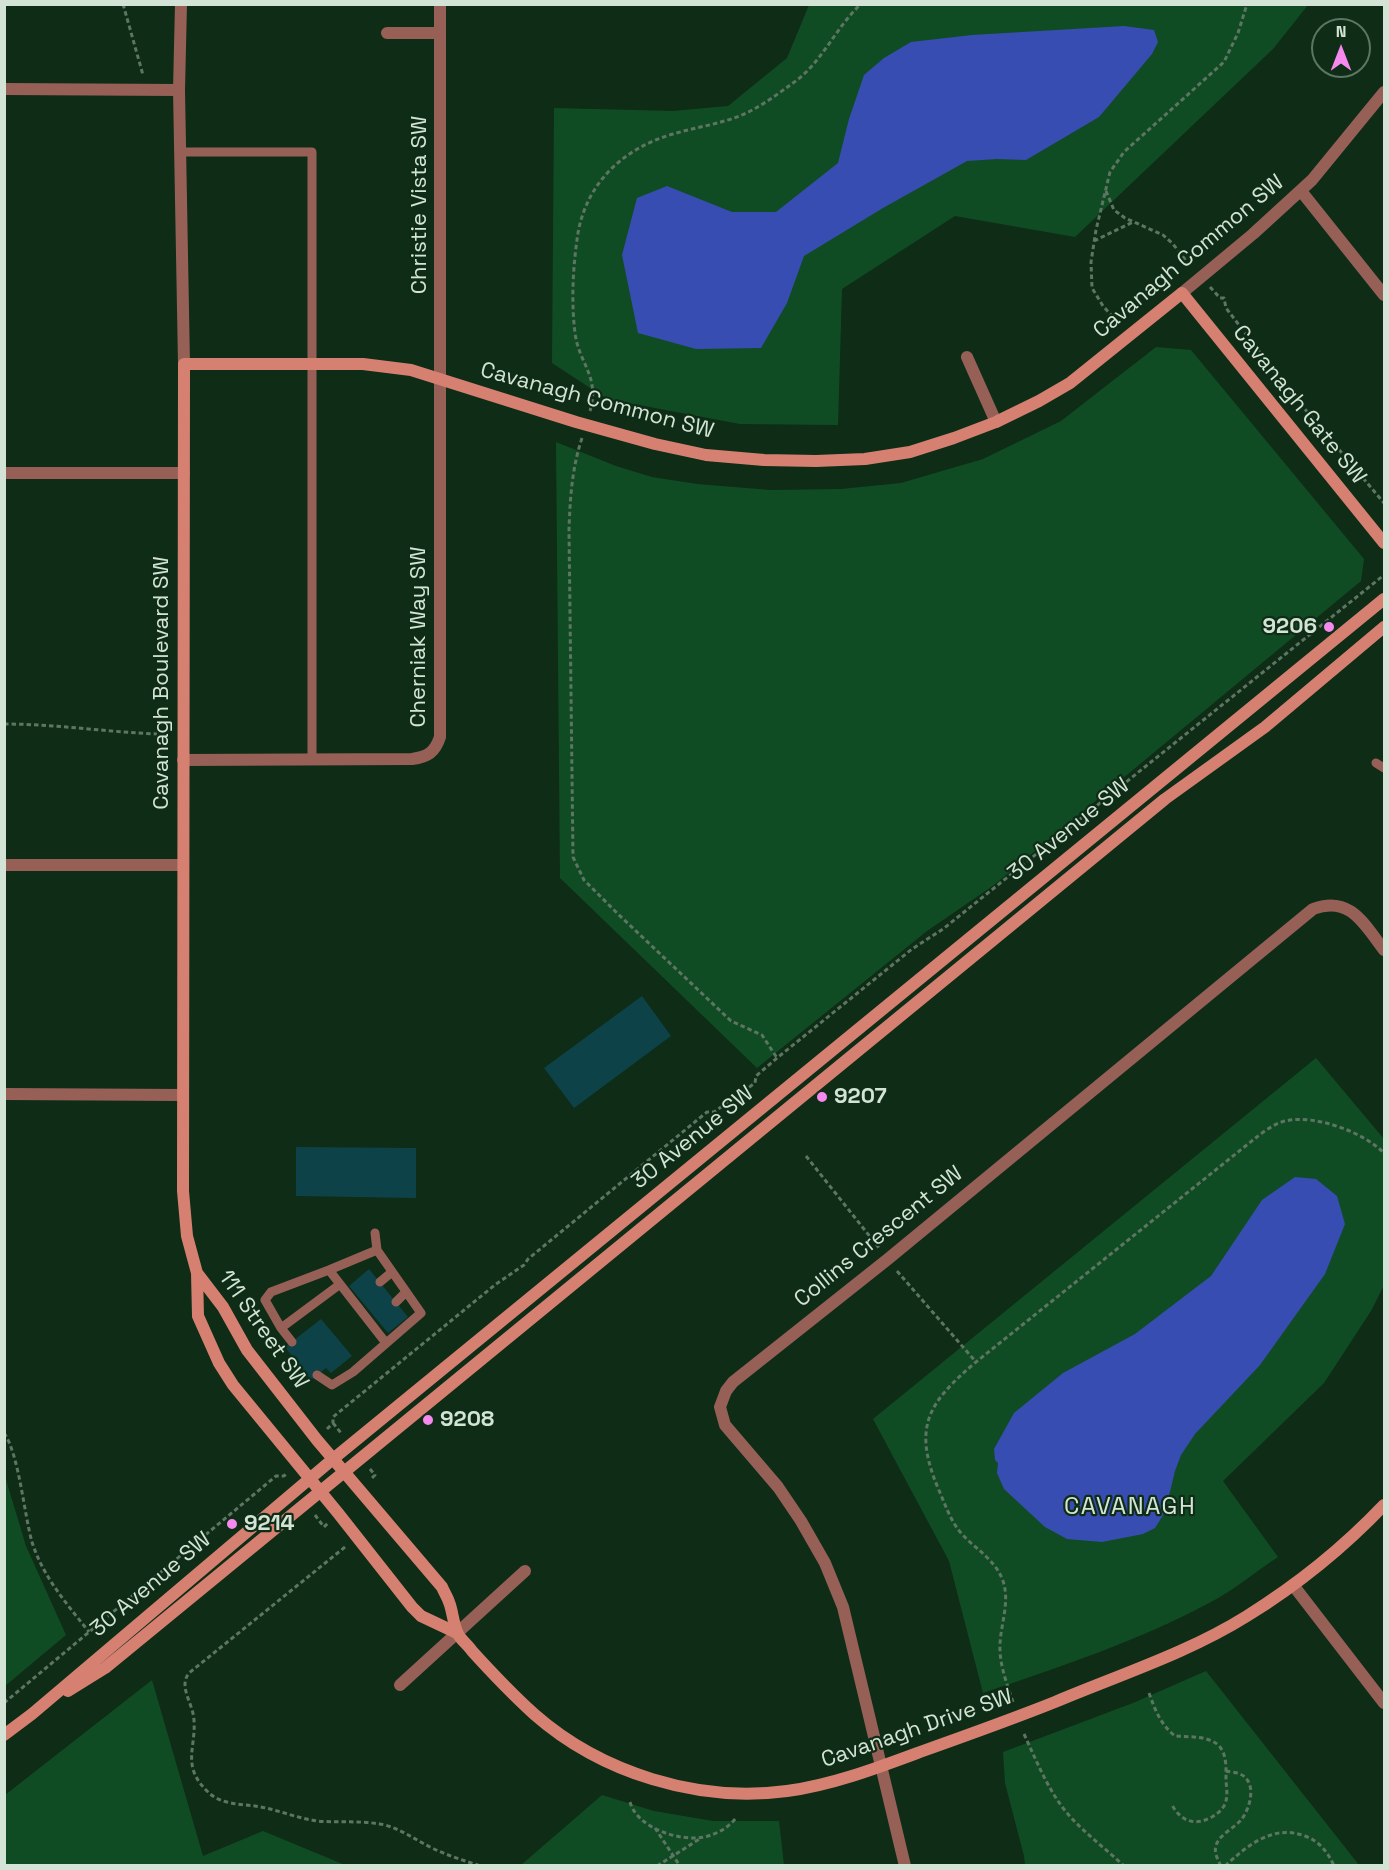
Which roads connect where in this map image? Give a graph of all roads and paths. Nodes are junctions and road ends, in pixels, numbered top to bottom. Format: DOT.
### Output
graph roads {
  1 [pos="123,4"];
  2 [pos="181,4"];
  3 [pos="440,4"];
  4 [pos="861,4"];
  5 [pos="1247,4"];
  6 [pos="387,33"];
  7 [pos="440,33"];
  8 [pos="144,79"];
  9 [pos="4,89"];
  10 [pos="179,90"];
  11 [pos="1384,92"];
  12 [pos="180,152"];
  13 [pos="1106,191"];
  14 [pos="1301,191"];
  15 [pos="1134,222"];
  16 [pos="1094,241"];
  17 [pos="1188,262"];
  18 [pos="1182,293"];
  19 [pos="1384,295"];
  20 [pos="1220,298"];
  21 [pos="1113,317"];
  22 [pos="967,357"];
  23 [pos="312,363"];
  24 [pos="184,364"];
  25 [pos="441,378"];
  26 [pos="590,413"];
  27 [pos="996,422"];
  28 [pos="583,434"];
  29 [pos="4,473"];
  30 [pos="184,473"];
  31 [pos="1384,502"];
  32 [pos="1384,543"];
  33 [pos="1384,575"];
  34 [pos="1384,599"];
  35 [pos="1384,627"];
  36 [pos="4,724"];
  37 [pos="157,734"];
  38 [pos="312,759"];
  39 [pos="183,760"];
  40 [pos="4,865"];
  41 [pos="183,865"];
  42 [pos="1384,950"];
  43 [pos="777,1058"];
  44 [pos="4,1094"];
  45 [pos="182,1095"];
  46 [pos="1384,1153"];
  47 [pos="806,1156"];
  48 [pos="375,1233"];
  49 [pos="879,1248"];
  50 [pos="377,1250"];
  51 [pos="896,1269"];
  52 [pos="330,1270"];
  53 [pos="392,1272"];
  54 [pos="197,1273"];
  55 [pos="380,1282"];
  56 [pos="339,1285"];
  57 [pos="406,1292"];
  58 [pos="396,1302"];
  59 [pos="281,1328"];
  60 [pos="292,1342"];
  61 [pos="386,1343"];
  62 [pos="976,1362"];
  63 [pos="317,1375"];
  64 [pos="333,1423"];
  65 [pos="4,1433"];
  66 [pos="333,1459"];
  67 [pos="343,1471"];
  68 [pos="284,1476"];
  69 [pos="309,1479"];
  70 [pos="320,1491"];
  71 [pos="1384,1505"];
  72 [pos="345,1547"];
  73 [pos="525,1571"];
  74 [pos="1293,1585"];
  75 [pos="89,1632"];
  76 [pos="457,1633"];
  77 [pos="400,1685"];
  78 [pos="1149,1694"];
  79 [pos="4,1702"];
  80 [pos="1013,1702"];
  81 [pos="1384,1703"];
  82 [pos="32,1714"];
  83 [pos="1024,1734"];
  84 [pos="4,1735"];
  85 [pos="882,1766"];
  86 [pos="1226,1771"];
  87 [pos="630,1802"];
  88 [pos="1172,1805"];
  89 [pos="736,1818"];
  90 [pos="654,1827"];
  91 [pos="704,1837"];
  92 [pos="673,1855"];
  93 [pos="1122,1864"];
  94 [pos="481,1866"];
  95 [pos="657,1866"];
  96 [pos="680,1866"];
  97 [pos="905,1866"];
  98 [pos="1221,1866"];
  99 [pos="1226,1866"];
  100 [pos="1334,1866"];
  1 -- 8 [label="path"];
  2 -- 10 [label="street, Cavanagh Boulevard SW"];
  3 -- 7 [label="street, Christie Vista SW"];
  4 -- 26 [label="path"];
  5 -- 13 [label="path"];
  6 -- 7 [label="street"];
  7 -- 25 [label="street, Christie Vista SW"];
  9 -- 10 [label="street"];
  10 -- 12 [label="street, Cavanagh Boulevard SW"];
  11 -- 14 [label="street, Cavanagh Common SW"];
  12 -- 23 [label="lane"];
  12 -- 24 [label="street, Cavanagh Boulevard SW"];
  13 -- 15 [label="path"];
  13 -- 16 [label="path"];
  14 -- 18 [label="street, Cavanagh Common SW"];
  14 -- 19 [label="street"];
  15 -- 16 [label="path"];
  15 -- 17 [label="path"];
  16 -- 21 [label="path"];
  18 -- 27 [label="street, Cavanagh Common SW"];
  18 -- 32 [label="street, Cavanagh Gate SW"];
  20 -- 31 [label="path"];
  22 -- 27 [label="street"];
  23 -- 24 [label="street, Cavanagh Common SW"];
  23 -- 25 [label="street, Cavanagh Common SW"];
  23 -- 38 [label="lane"];
  24 -- 30 [label="street, Cavanagh Boulevard SW"];
  25 -- 27 [label="street, Cavanagh Common SW"];
  25 -- 38 [label="street, Cherniak Way SW"];
  28 -- 43 [label="path"];
  29 -- 30 [label="street"];
  30 -- 39 [label="street, Cavanagh Boulevard SW"];
  33 -- 43 [label="path"];
  34 -- 66 [label="street, 30 Avenue SW"];
  35 -- 67 [label="street, 30 Avenue SW"];
  36 -- 37 [label="path"];
  38 -- 39 [label="street, Cherniak Way SW"];
  39 -- 41 [label="street, Cavanagh Boulevard SW"];
  40 -- 41 [label="street"];
  41 -- 45 [label="street, Cavanagh Boulevard SW"];
  42 -- 85 [label="street, Collins Crescent SW"];
  43 -- 64 [label="path"];
  44 -- 45 [label="street"];
  45 -- 54 [label="street, Cavanagh Boulevard SW"];
  46 -- 62 [label="path"];
  47 -- 49 [label="path"];
  48 -- 50 [label="lane"];
  50 -- 52 [label="lane"];
  50 -- 53 [label="lane"];
  51 -- 62 [label="path"];
  52 -- 56 [label="lane"];
  52 -- 59 [label="lane"];
  53 -- 55 [label="lane"];
  53 -- 57 [label="lane"];
  54 -- 66 [label="street, 111 Street SW"];
  54 -- 69 [label="street, 111 Street SW"];
  56 -- 59 [label="lane"];
  56 -- 61 [label="lane"];
  57 -- 58 [label="lane"];
  57 -- 61 [label="lane"];
  59 -- 60 [label="lane"];
  61 -- 63 [label="lane"];
  62 -- 80 [label="path"];
  65 -- 75 [label="path"];
  66 -- 67 [label="street, Cavanagh Drive SW"];
  66 -- 69 [label="street, 30 Avenue SW"];
  67 -- 70 [label="street, 30 Avenue SW"];
  67 -- 76 [label="street, Cavanagh Drive SW"];
  68 -- 75 [label="path"];
  69 -- 70 [label="street, Cavanagh Drive SW"];
  69 -- 82 [label="street, 30 Avenue SW"];
  70 -- 76 [label="street, Cavanagh Drive SW"];
  70 -- 82 [label="street, 30 Avenue SW"];
  71 -- 74 [label="street, Cavanagh Drive SW"];
  72 -- 94 [label="path"];
  73 -- 76 [label="street"];
  74 -- 81 [label="street"];
  74 -- 85 [label="street, Cavanagh Drive SW"];
  75 -- 79 [label="path"];
  76 -- 77 [label="street"];
  76 -- 85 [label="street, Cavanagh Drive SW"];
  78 -- 86 [label="path"];
  82 -- 84 [label="street, 30 Avenue SW"];
  83 -- 93 [label="path"];
  85 -- 97 [label="street, Collins Crescent SW"];
  86 -- 88 [label="path"];
  86 -- 98 [label="path"];
  87 -- 90 [label="path"];
  89 -- 91 [label="path"];
  90 -- 91 [label="path"];
  90 -- 92 [label="path"];
  91 -- 92 [label="path"];
  92 -- 95 [label="path"];
  92 -- 96 [label="path"];
  99 -- 100 [label="path"];
}
